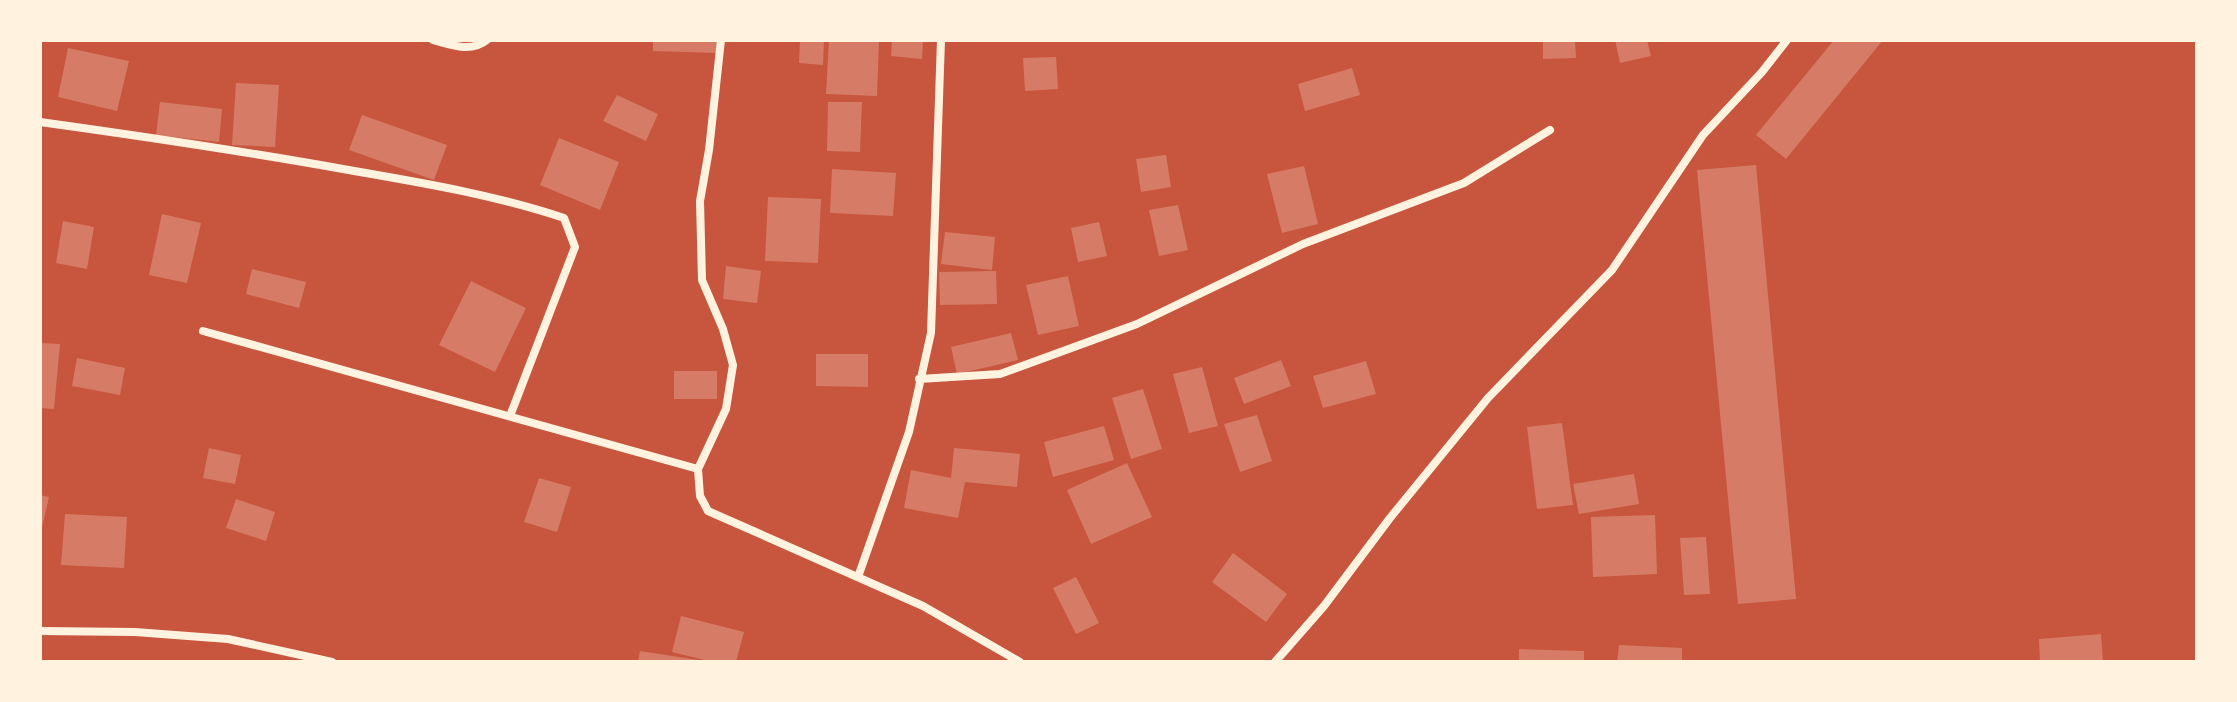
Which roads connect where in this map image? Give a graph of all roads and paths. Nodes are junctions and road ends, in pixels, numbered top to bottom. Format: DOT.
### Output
graph roads {
  1 [pos="433,40"];
  2 [pos="487,40"];
  3 [pos="721,40"];
  4 [pos="941,40"];
  5 [pos="1787,40"];
  6 [pos="40,122"];
  7 [pos="1550,130"];
  8 [pos="203,331"];
  9 [pos="919,379"];
  10 [pos="510,416"];
  11 [pos="698,469"];
  12 [pos="858,577"];
  13 [pos="40,631"];
  14 [pos="332,662"];
  15 [pos="1020,662"];
  16 [pos="1275,662"];
  1 -- 2 [label="street"];
  3 -- 11 [label="street"];
  4 -- 9 [label="street"];
  5 -- 16 [label="street"];
  6 -- 10 [label="street"];
  7 -- 9 [label="street"];
  8 -- 10 [label="street"];
  9 -- 12 [label="street"];
  10 -- 11 [label="street"];
  11 -- 12 [label="street"];
  12 -- 15 [label="street"];
  13 -- 14 [label="street"];
}
